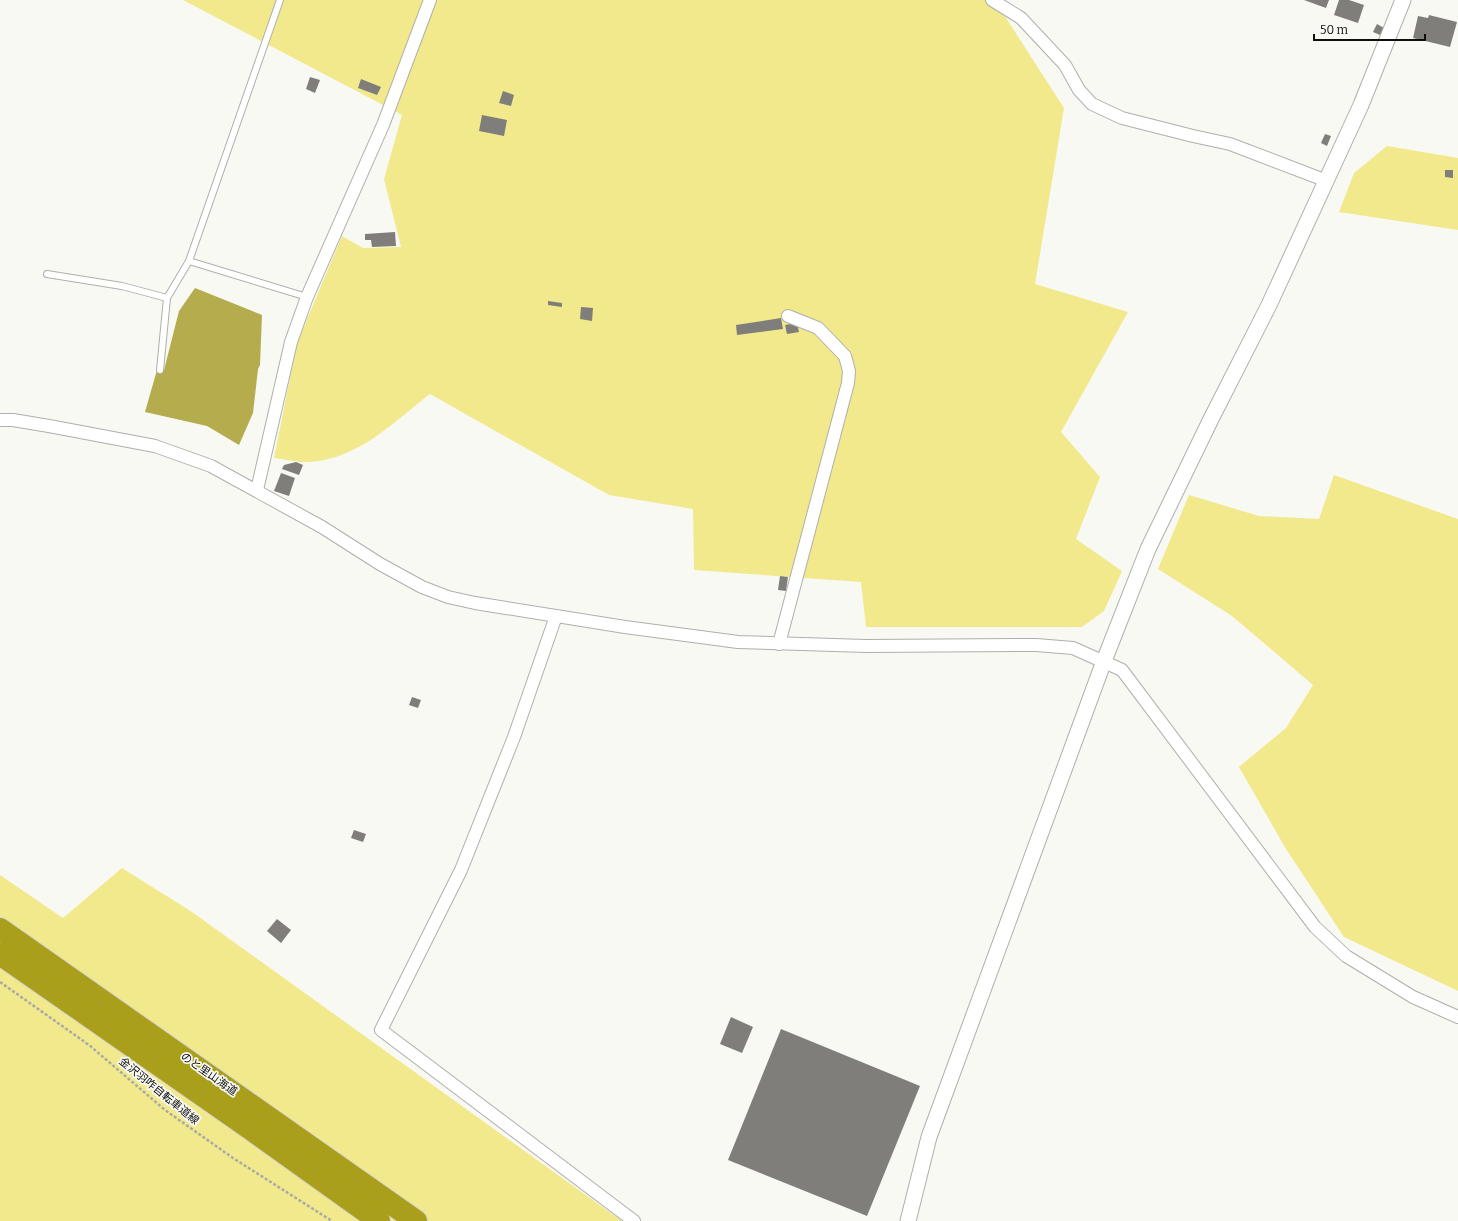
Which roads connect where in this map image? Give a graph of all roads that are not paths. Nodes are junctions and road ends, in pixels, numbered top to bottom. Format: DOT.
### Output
graph roads {
  1 [pos="280,0"];
  2 [pos="430,0"];
  3 [pos="992,0"];
  4 [pos="1403,0"];
  5 [pos="1326,182"];
  6 [pos="189,262"];
  7 [pos="47,274"];
  8 [pos="307,297"];
  9 [pos="167,298"];
  10 [pos="788,316"];
  11 [pos="160,370"];
  12 [pos="0,420"];
  13 [pos="257,490"];
  14 [pos="556,616"];
  15 [pos="779,644"];
  16 [pos="1104,661"];
  17 [pos="0,929"];
  18 [pos="0,954"];
  19 [pos="1458,1017"];
  20 [pos="379,1221"];
  21 [pos="416,1221"];
  22 [pos="634,1221"];
  23 [pos="908,1221"];
  1 -- 6 [label="lane"];
  2 -- 8 [label="street"];
  3 -- 5 [label="street"];
  4 -- 5 [label="street"];
  5 -- 16 [label="street"];
  6 -- 8 [label="lane"];
  6 -- 9 [label="lane"];
  7 -- 9 [label="lane"];
  8 -- 13 [label="street"];
  9 -- 11 [label="lane"];
  10 -- 15 [label="street"];
  12 -- 13 [label="street"];
  13 -- 14 [label="street"];
  14 -- 15 [label="street"];
  14 -- 22 [label="street"];
  15 -- 16 [label="street"];
  16 -- 19 [label="street"];
  16 -- 23 [label="street"];
  17 -- 21 [label="highway, のと里山海道"];
  18 -- 20 [label="highway, のと里山海道"];
}
